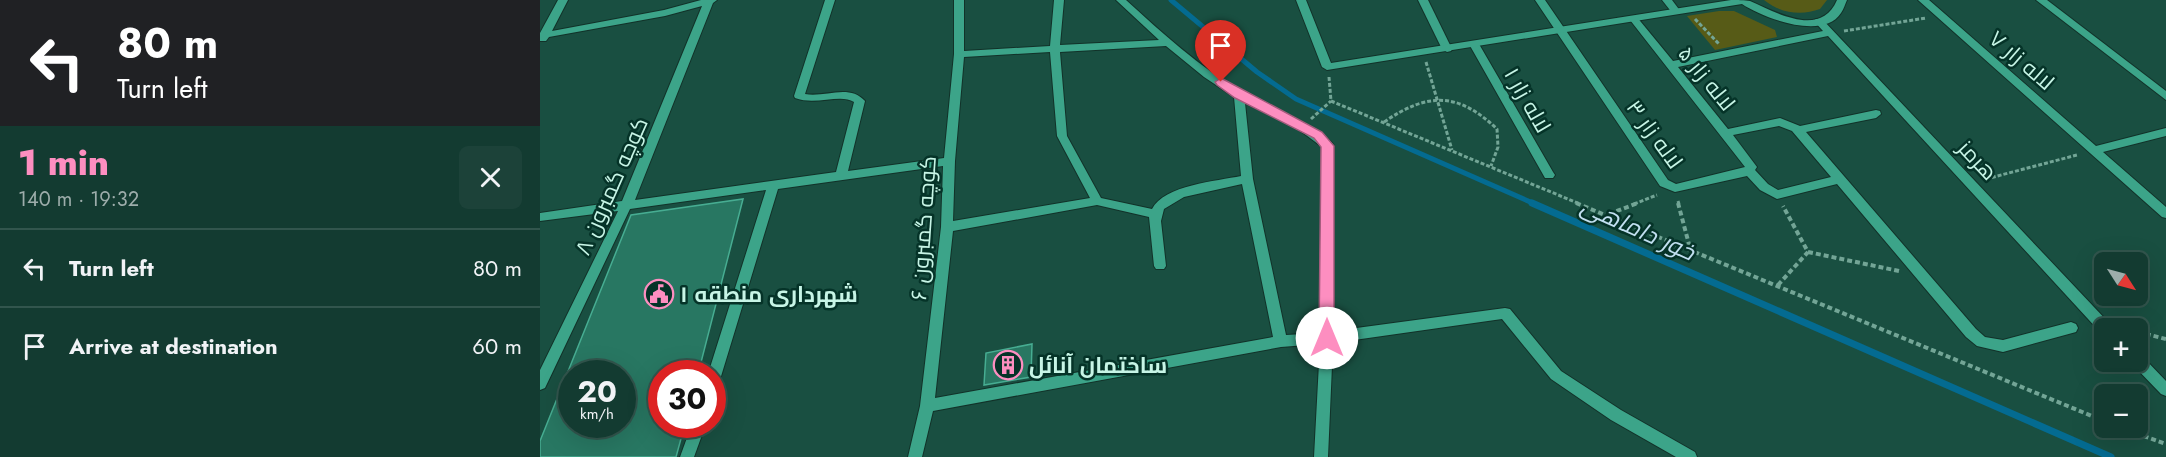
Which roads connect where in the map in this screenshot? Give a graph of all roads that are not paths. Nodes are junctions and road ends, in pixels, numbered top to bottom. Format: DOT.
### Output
graph roads {
  1 [pos="563,0"];
  2 [pos="830,0"];
  3 [pos="959,0"];
  4 [pos="1059,0"];
  5 [pos="1121,0"];
  6 [pos="1301,0"];
  7 [pos="1423,0"];
  8 [pos="1540,0"];
  9 [pos="1666,0"];
  10 [pos="1743,0"];
  11 [pos="1842,0"];
  12 [pos="1923,0"];
  13 [pos="2041,0"];
  14 [pos="711,1"];
  15 [pos="1676,12"];
  16 [pos="1633,18"];
  17 [pos="1819,21"];
  18 [pos="1558,31"];
  19 [pos="1830,33"];
  20 [pos="542,39"];
  21 [pos="1166,43"];
  22 [pos="1474,44"];
  23 [pos="1055,48"];
  24 [pos="1446,49"];
  25 [pos="959,54"];
  26 [pos="1671,65"];
  27 [pos="1239,95"];
  28 [pos="2166,96"];
  29 [pos="1876,114"];
  30 [pos="1798,130"];
  31 [pos="2166,132"];
  32 [pos="1726,133"];
  33 [pos="2095,150"];
  34 [pos="949,161"];
  35 [pos="1749,167"];
  36 [pos="841,174"];
  37 [pos="1549,175"];
  38 [pos="1247,179"];
  39 [pos="1840,179"];
  40 [pos="774,184"];
  41 [pos="1097,201"];
  42 [pos="627,204"];
  43 [pos="1155,214"];
  44 [pos="2166,214"];
  45 [pos="540,217"];
  46 [pos="947,227"];
  47 [pos="1161,266"];
  48 [pos="2096,318"];
  49 [pos="2071,328"];
  50 [pos="1327,338"];
  51 [pos="1281,341"];
  52 [pos="719,360"];
  53 [pos="2148,371"];
  54 [pos="540,384"];
  55 [pos="2166,390"];
  56 [pos="927,406"];
  57 [pos="694,438"];
  58 [pos="687,457"];
  59 [pos="915,457"];
  60 [pos="1321,457"];
  61 [pos="1690,457"];
  1 -- 20 [label="street"];
  2 -- 36 [label="street"];
  3 -- 25 [label="street, کوچه گمبرون ۶"];
  4 -- 23 [label="street"];
  5 -- 21 [label="street"];
  6 -- 24 [label="street"];
  7 -- 24 [label="street"];
  8 -- 18 [label="street, لاله زار ۳"];
  9 -- 15 [label="street"];
  10 -- 15 [label="street"];
  10 -- 17 [label="street"];
  11 -- 17 [label="street"];
  12 -- 33 [label="street, لاله زار ۷"];
  13 -- 28 [label="street"];
  14 -- 20 [label="street"];
  14 -- 42 [label="street, کوچه گمبرون ۸"];
  15 -- 16 [label="street"];
  16 -- 18 [label="street"];
  16 -- 26 [label="street, لاله زار ۵"];
  17 -- 19 [label="street, هرمز"];
  18 -- 22 [label="street"];
  18 -- 35 [label="street, لاله زار ۳"];
  19 -- 26 [label="street"];
  19 -- 48 [label="street, هرمز"];
  21 -- 23 [label="street"];
  21 -- 27 [label="street"];
  22 -- 24 [label="street"];
  22 -- 37 [label="street, لاله زار ۱"];
  23 -- 25 [label="street"];
  23 -- 41 [label="street"];
  25 -- 34 [label="street, کوچه گمبرون ۶"];
  26 -- 32 [label="street, لاله زار ۵"];
  27 -- 38 [label="street"];
  27 -- 50 [label="street"];
  29 -- 30 [label="street"];
  30 -- 32 [label="street"];
  30 -- 39 [label="street"];
  31 -- 33 [label="street"];
  32 -- 35 [label="street, لاله زار ۵"];
  33 -- 44 [label="street, لاله زار ۷"];
  34 -- 36 [label="street"];
  34 -- 46 [label="street, کوچه گمبرون ۶"];
  35 -- 39 [label="street, لاله زار ۵"];
  36 -- 40 [label="street"];
  38 -- 43 [label="street"];
  38 -- 51 [label="street"];
  39 -- 49 [label="street"];
  40 -- 42 [label="street"];
  40 -- 52 [label="street"];
  41 -- 43 [label="street"];
  41 -- 46 [label="street"];
  42 -- 45 [label="street"];
  42 -- 54 [label="street, کوچه گمبرون ۸"];
  43 -- 47 [label="street"];
  46 -- 56 [label="street, کوچه گمبرون ۶"];
  50 -- 51 [label="street"];
  50 -- 60 [label="street"];
  50 -- 61 [label="street"];
  51 -- 56 [label="street"];
  53 -- 55 [label="street"];
  56 -- 59 [label="street, کوچه گمبرون ۶"];
  57 -- 58 [label="street"];
}
